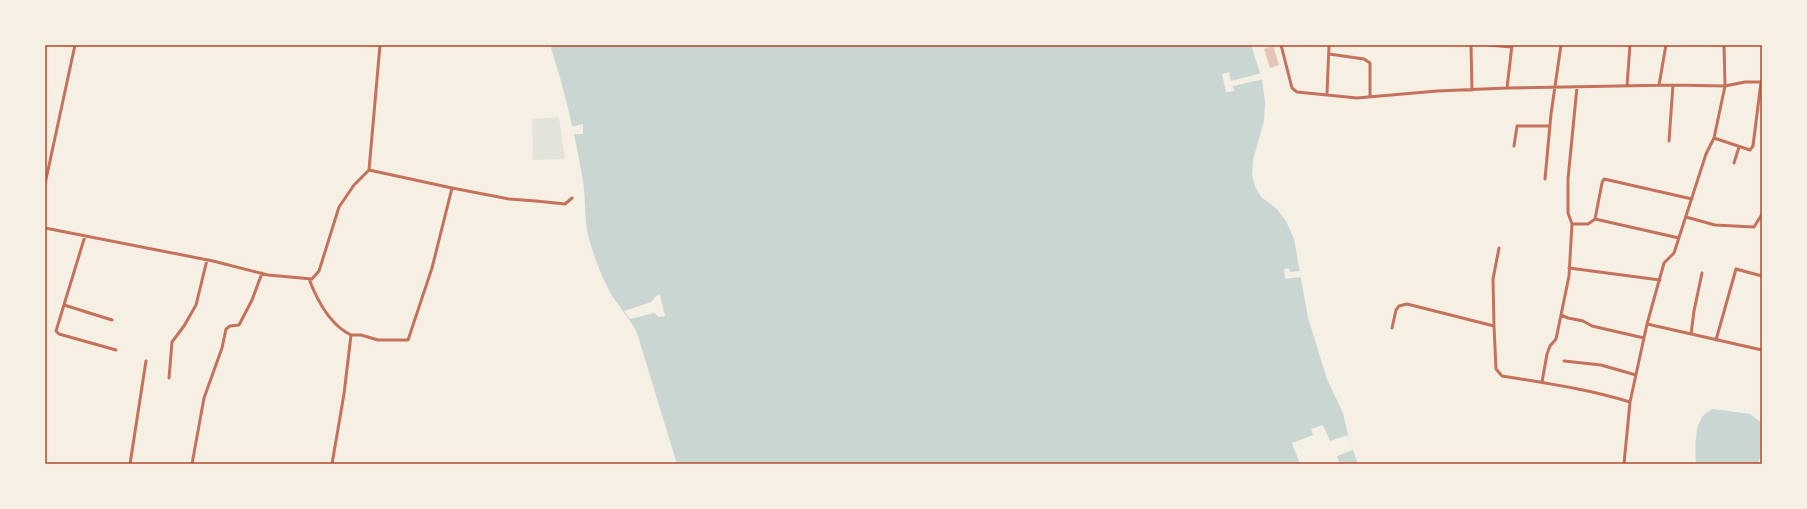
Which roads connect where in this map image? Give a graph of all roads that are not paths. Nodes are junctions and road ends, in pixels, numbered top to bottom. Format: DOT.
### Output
graph roads {
  1 [pos="75,45"];
  2 [pos="380,45"];
  3 [pos="1281,45"];
  4 [pos="1329,45"];
  5 [pos="1471,45"];
  6 [pos="1489,45"];
  7 [pos="1561,45"];
  8 [pos="1630,45"];
  9 [pos="1666,45"];
  10 [pos="1724,45"];
  11 [pos="1512,46"];
  12 [pos="1328,54"];
  13 [pos="1761,82"];
  14 [pos="1659,85"];
  15 [pos="1673,85"];
  16 [pos="1627,86"];
  17 [pos="1725,86"];
  18 [pos="1555,87"];
  19 [pos="1577,87"];
  20 [pos="1507,88"];
  21 [pos="1472,90"];
  22 [pos="1327,94"];
  23 [pos="1370,97"];
  24 [pos="1550,126"];
  25 [pos="1714,138"];
  26 [pos="1669,141"];
  27 [pos="1514,146"];
  28 [pos="1739,147"];
  29 [pos="1734,163"];
  30 [pos="369,170"];
  31 [pos="1545,179"];
  32 [pos="45,184"];
  33 [pos="452,188"];
  34 [pos="572,198"];
  35 [pos="1692,199"];
  36 [pos="1762,214"];
  37 [pos="1686,217"];
  38 [pos="1595,219"];
  39 [pos="1572,224"];
  40 [pos="45,228"];
  41 [pos="85,236"];
  42 [pos="1679,238"];
  43 [pos="1499,248"];
  44 [pos="207,260"];
  45 [pos="1569,268"];
  46 [pos="262,273"];
  47 [pos="1702,273"];
  48 [pos="1762,276"];
  49 [pos="309,279"];
  50 [pos="1660,280"];
  51 [pos="64,305"];
  52 [pos="1561,315"];
  53 [pos="112,320"];
  54 [pos="1647,324"];
  55 [pos="1494,326"];
  56 [pos="1392,328"];
  57 [pos="1691,334"];
  58 [pos="351,336"];
  59 [pos="1644,338"];
  60 [pos="1716,340"];
  61 [pos="116,350"];
  62 [pos="1762,350"];
  63 [pos="146,361"];
  64 [pos="1564,361"];
  65 [pos="1636,375"];
  66 [pos="169,378"];
  67 [pos="1542,382"];
  68 [pos="1630,402"];
  69 [pos="130,464"];
  70 [pos="192,464"];
  71 [pos="332,464"];
  72 [pos="1624,464"];
  1 -- 32 [label="street"];
  2 -- 30 [label="street"];
  3 -- 22 [label="street"];
  4 -- 12 [label="street"];
  5 -- 21 [label="street"];
  6 -- 11 [label="street"];
  7 -- 18 [label="street"];
  8 -- 16 [label="street"];
  9 -- 14 [label="street"];
  10 -- 17 [label="street"];
  11 -- 20 [label="street"];
  12 -- 22 [label="street"];
  12 -- 23 [label="street"];
  13 -- 17 [label="street"];
  13 -- 28 [label="street"];
  14 -- 15 [label="street"];
  14 -- 16 [label="street"];
  15 -- 17 [label="street"];
  15 -- 26 [label="street"];
  16 -- 19 [label="street"];
  17 -- 25 [label="street"];
  18 -- 19 [label="street"];
  18 -- 20 [label="street"];
  18 -- 24 [label="street"];
  19 -- 39 [label="street"];
  20 -- 21 [label="street"];
  21 -- 23 [label="street"];
  22 -- 23 [label="street"];
  24 -- 27 [label="street"];
  24 -- 31 [label="street"];
  25 -- 28 [label="street"];
  25 -- 35 [label="street"];
  28 -- 29 [label="street"];
  30 -- 33 [label="street"];
  30 -- 49 [label="street"];
  33 -- 34 [label="street"];
  33 -- 58 [label="street"];
  35 -- 37 [label="street"];
  35 -- 38 [label="street"];
  36 -- 37 [label="street"];
  37 -- 42 [label="street"];
  38 -- 39 [label="street"];
  38 -- 42 [label="street"];
  39 -- 45 [label="street"];
  40 -- 41 [label="street"];
  41 -- 44 [label="street"];
  41 -- 51 [label="street"];
  42 -- 50 [label="street"];
  43 -- 55 [label="street"];
  44 -- 46 [label="street"];
  44 -- 66 [label="street"];
  45 -- 50 [label="street"];
  45 -- 52 [label="street"];
  46 -- 49 [label="street"];
  46 -- 70 [label="street"];
  47 -- 57 [label="street"];
  48 -- 60 [label="street"];
  49 -- 58 [label="street"];
  50 -- 54 [label="street"];
  51 -- 53 [label="street"];
  51 -- 61 [label="street"];
  52 -- 59 [label="street"];
  52 -- 67 [label="street"];
  54 -- 57 [label="street"];
  54 -- 59 [label="street"];
  55 -- 56 [label="street"];
  55 -- 67 [label="street"];
  57 -- 60 [label="street"];
  58 -- 71 [label="street"];
  59 -- 65 [label="street"];
  60 -- 62 [label="street"];
  63 -- 69 [label="street"];
  64 -- 65 [label="street"];
  65 -- 68 [label="street"];
  67 -- 68 [label="street"];
  68 -- 72 [label="street"];
}
